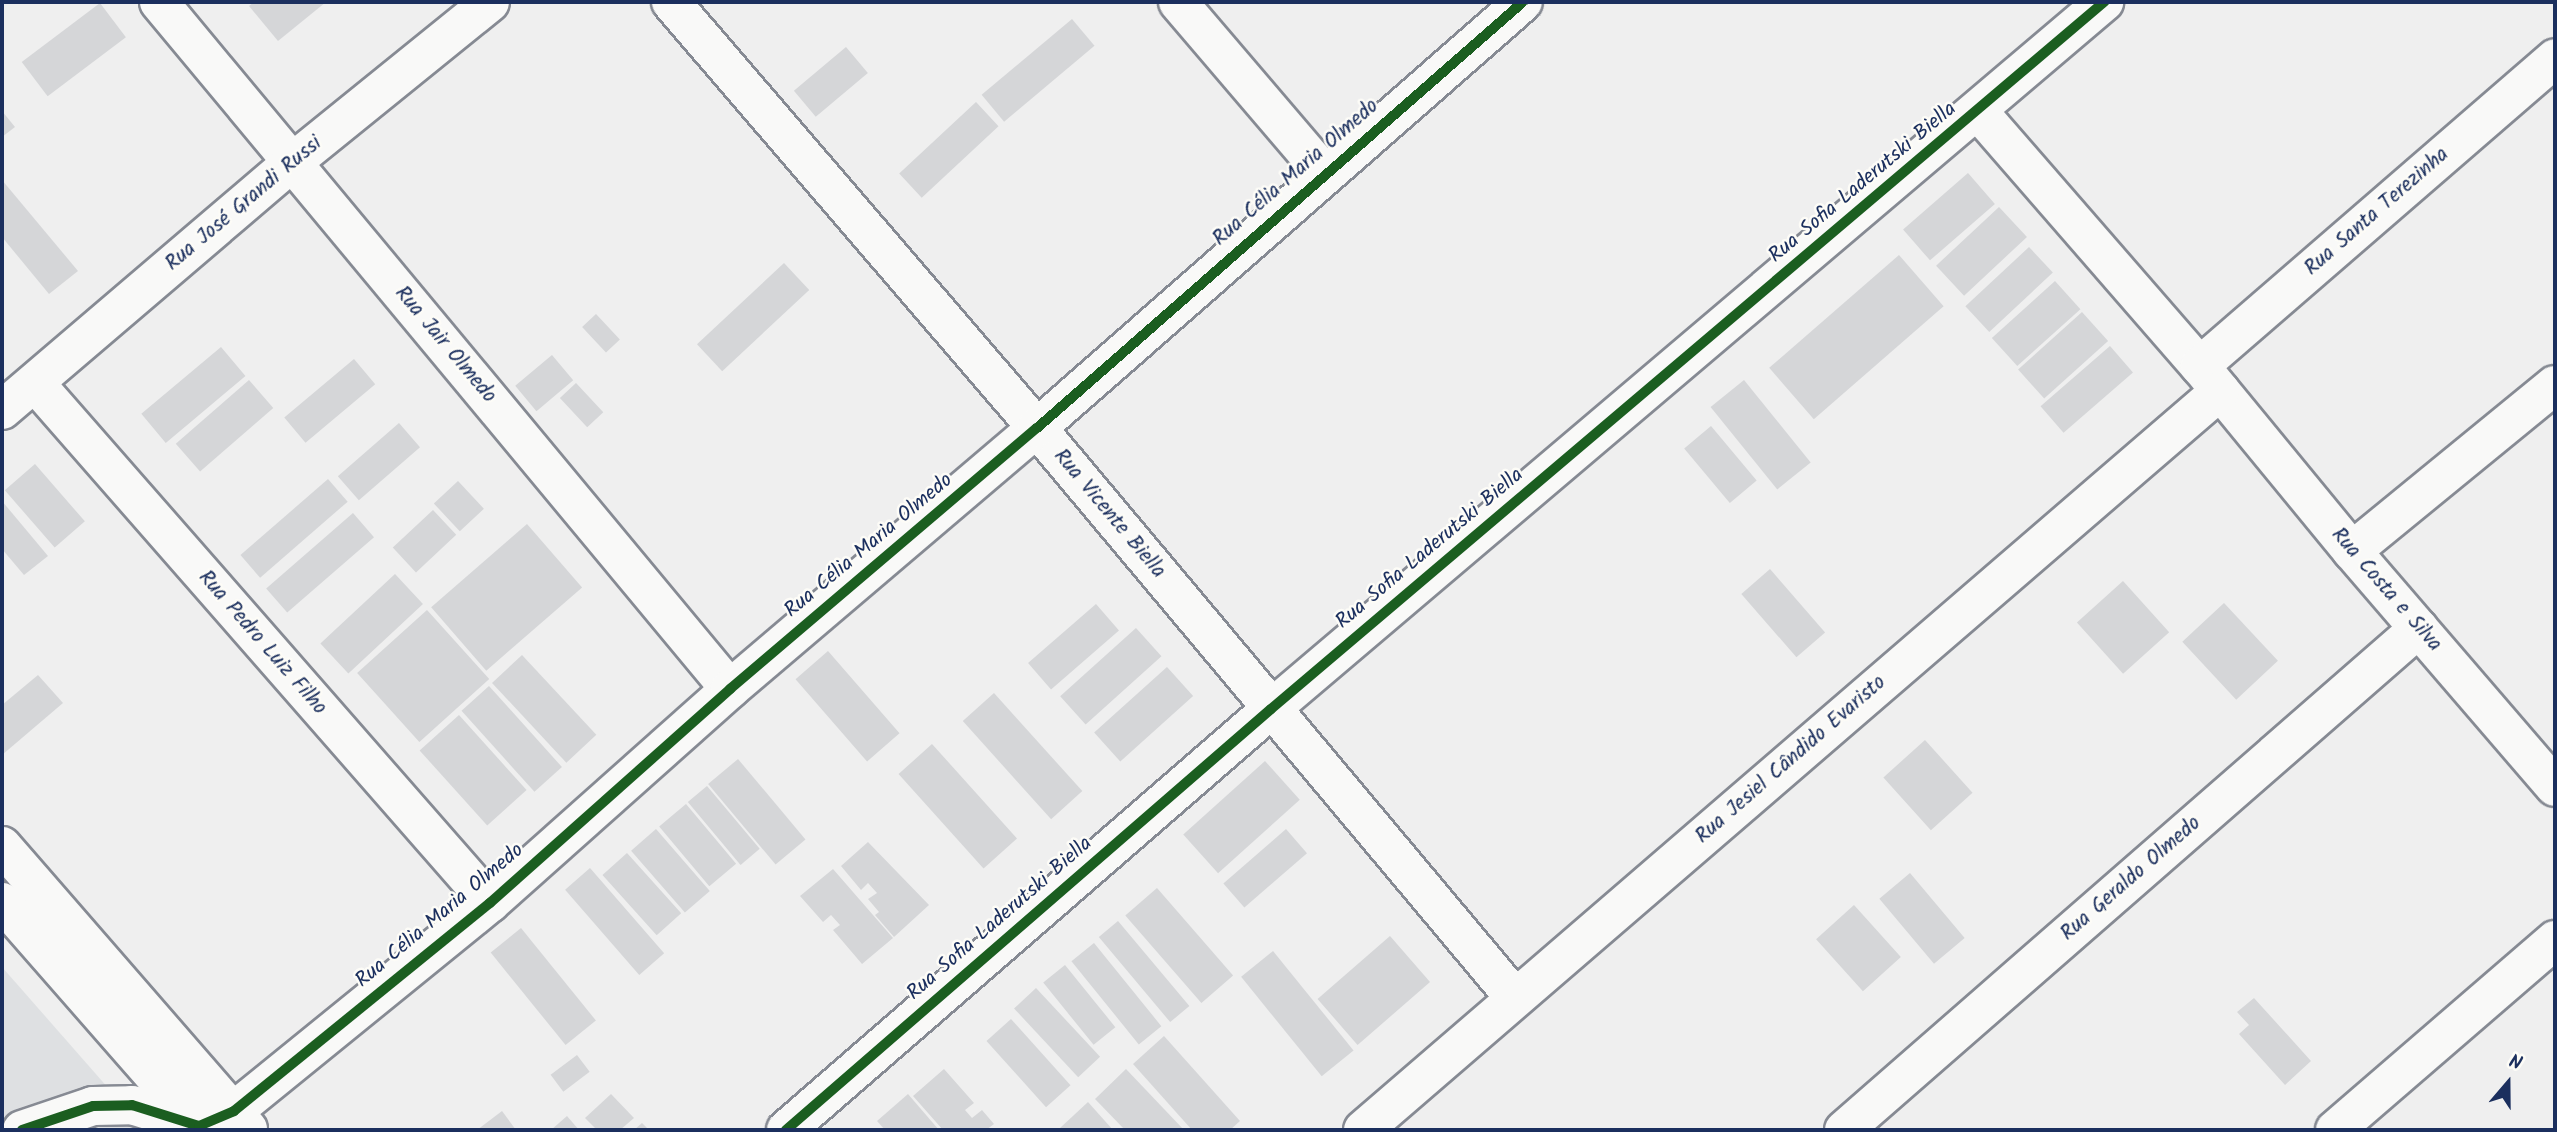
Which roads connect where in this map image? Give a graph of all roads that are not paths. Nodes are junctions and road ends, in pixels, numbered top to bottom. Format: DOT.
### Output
graph roads {
  1 [pos="159,2"];
  2 [pos="490,2"];
  3 [pos="671,2"];
  4 [pos="1178,2"];
  5 [pos="1523,2"];
  6 [pos="2104,2"];
  7 [pos="2555,58"];
  8 [pos="1978,111"];
  9 [pos="294,161"];
  10 [pos="1324,173"];
  11 [pos="2210,379"];
  12 [pos="35,383"];
  13 [pos="2555,385"];
  14 [pos="2,410"];
  15 [pos="1037,428"];
  16 [pos="2352,551"];
  17 [pos="2419,628"];
  18 [pos="730,689"];
  19 [pos="1271,709"];
  20 [pos="2555,787"];
  21 [pos="2,846"];
  22 [pos="2,902"];
  23 [pos="490,903"];
  24 [pos="2555,940"];
  25 [pos="1515,998"];
  26 [pos="221,1124"];
  27 [pos="22,1130"];
  28 [pos="786,1130"];
  29 [pos="1363,1130"];
  30 [pos="1844,1130"];
  31 [pos="2335,1130"];
  1 -- 9 [label="street, Rua Jair Olmedo"];
  2 -- 9 [label="street, Rua José Grandi Russi"];
  3 -- 15 [label="street, Rua Vicente Biella"];
  4 -- 10 [label="street"];
  5 -- 10 [label="street, Rua Célia Maria Olmedo"];
  6 -- 8 [label="street, Rua Sofia Laderutski Biella"];
  7 -- 11 [label="street, Rua Santa Terezinha"];
  8 -- 11 [label="street, Rua Costa e Silva"];
  8 -- 19 [label="street, Rua Sofia Laderutski Biella"];
  9 -- 12 [label="street, Rua José Grandi Russi"];
  9 -- 18 [label="street, Rua Jair Olmedo"];
  10 -- 15 [label="street, Rua Célia Maria Olmedo"];
  11 -- 16 [label="street, Rua Costa e Silva"];
  11 -- 25 [label="street, Rua Jesiel Cândido Evaristo"];
  12 -- 14 [label="street, Rua José Grandi Russi"];
  12 -- 23 [label="street, Rua Pedro Luiz Filho"];
  13 -- 16 [label="street"];
  15 -- 18 [label="street, Rua Célia Maria Olmedo"];
  15 -- 19 [label="street, Rua Vicente Biella"];
  16 -- 17 [label="street, Rua Costa e Silva"];
  17 -- 20 [label="street, Rua Costa e Silva"];
  17 -- 30 [label="street, Rua Geraldo Olmedo"];
  18 -- 23 [label="street, Rua Célia Maria Olmedo"];
  19 -- 25 [label="street, Rua Vicente Biella"];
  19 -- 28 [label="street, Rua Sofia Laderutski Biella"];
  21 -- 26 [label="street"];
  22 -- 26 [label="street"];
  23 -- 26 [label="street, Rua Célia Maria Olmedo"];
  24 -- 31 [label="street"];
  25 -- 29 [label="street, Rua Jesiel Cândido Evaristo"];
  26 -- 27 [label="street"];
}
